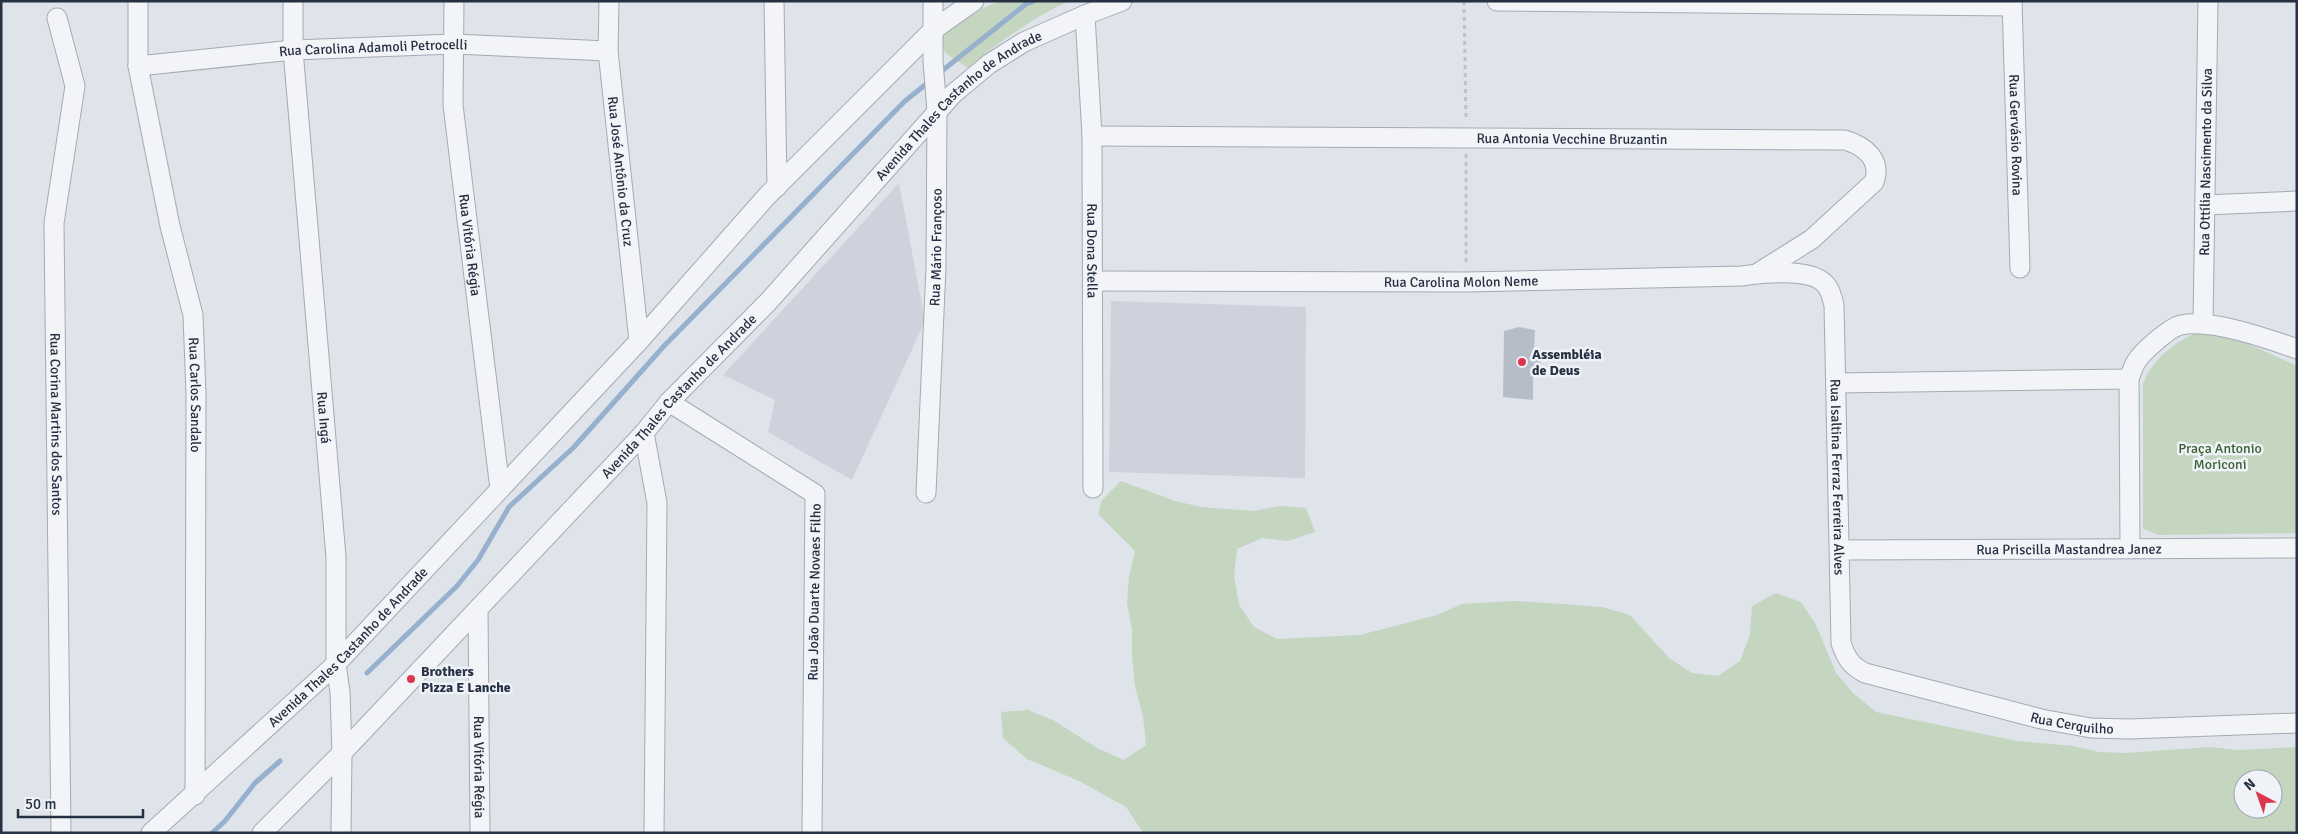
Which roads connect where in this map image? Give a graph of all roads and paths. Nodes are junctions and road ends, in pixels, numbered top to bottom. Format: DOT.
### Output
graph roads {
  1 [pos="138,1"];
  2 [pos="293,1"];
  3 [pos="454,1"];
  4 [pos="609,1"];
  5 [pos="774,1"];
  6 [pos="933,1"];
  7 [pos="974,1"];
  8 [pos="1122,1"];
  9 [pos="1464,1"];
  10 [pos="1497,1"];
  11 [pos="2208,1"];
  12 [pos="2012,4"];
  13 [pos="1085,14"];
  14 [pos="57,18"];
  15 [pos="933,30"];
  16 [pos="454,44"];
  17 [pos="293,50"];
  18 [pos="608,51"];
  19 [pos="138,66"];
  20 [pos="937,111"];
  21 [pos="1092,136"];
  22 [pos="1466,137"];
  23 [pos="777,187"];
  24 [pos="2297,201"];
  25 [pos="2205,205"];
  26 [pos="2020,268"];
  27 [pos="1758,274"];
  28 [pos="1093,282"];
  29 [pos="1466,282"];
  30 [pos="1826,284"];
  31 [pos="2203,323"];
  32 [pos="639,340"];
  33 [pos="2297,349"];
  34 [pos="1836,383"];
  35 [pos="2129,384"];
  36 [pos="669,402"];
  37 [pos="644,433"];
  38 [pos="1093,488"];
  39 [pos="500,489"];
  40 [pos="926,493"];
  41 [pos="2130,547"];
  42 [pos="2297,548"];
  43 [pos="1841,550"];
  44 [pos="478,609"];
  45 [pos="336,664"];
  46 [pos="1854,667"];
  47 [pos="2297,723"];
  48 [pos="342,753"];
  49 [pos="195,794"];
  50 [pos="61,833"];
  51 [pos="151,833"];
  52 [pos="262,833"];
  53 [pos="341,833"];
  54 [pos="480,833"];
  55 [pos="654,833"];
  56 [pos="812,833"];
  1 -- 19 [label="street, Rua Carlos Sandalo"];
  2 -- 17 [label="street, Rua Ingá"];
  3 -- 16 [label="street, Rua Vitória Régia"];
  4 -- 18 [label="street, Rua José Antônio da Cruz"];
  5 -- 23 [label="street"];
  6 -- 15 [label="street, Rua Mário Françoso"];
  7 -- 15 [label="street, Avenida Thales Castanho de Andrade"];
  8 -- 13 [label="street, Avenida Thales Castanho de Andrade"];
  9 -- 22 [label="path"];
  10 -- 12 [label="street"];
  11 -- 25 [label="street, Rua Ottília Nascimento da Silva"];
  12 -- 26 [label="street, Rua Gervásio Rovina"];
  13 -- 20 [label="street, Avenida Thales Castanho de Andrade"];
  13 -- 21 [label="street, Rua Dona Stella"];
  14 -- 50 [label="street, Rua Corina Martins dos Santos"];
  15 -- 20 [label="street, Rua Mário Françoso"];
  15 -- 23 [label="street, Avenida Thales Castanho de Andrade"];
  16 -- 17 [label="street, Rua Carolina Adamoli Petrocelli"];
  16 -- 18 [label="street, Rua Carolina Adamoli Petrocelli"];
  16 -- 39 [label="street, Rua Vitória Régia"];
  17 -- 19 [label="street, Rua Carolina Adamoli Petrocelli"];
  17 -- 45 [label="street, Rua Ingá"];
  18 -- 32 [label="street, Rua José Antônio da Cruz"];
  19 -- 49 [label="street, Rua Carlos Sandalo"];
  20 -- 36 [label="street, Avenida Thales Castanho de Andrade"];
  20 -- 40 [label="street, Rua Mário Françoso"];
  21 -- 22 [label="street, Rua Antonia Vecchine Bruzantin"];
  21 -- 28 [label="street, Rua Dona Stella"];
  22 -- 27 [label="street, Rua Antonia Vecchine Bruzantin"];
  22 -- 29 [label="path"];
  23 -- 32 [label="street, Avenida Thales Castanho de Andrade"];
  24 -- 25 [label="street"];
  25 -- 31 [label="street, Rua Ottília Nascimento da Silva"];
  27 -- 29 [label="street, Rua Carolina Molon Neme"];
  27 -- 30 [label="street, Rua Carolina Molon Neme"];
  28 -- 29 [label="street, Rua Carolina Molon Neme"];
  28 -- 38 [label="street, Rua Dona Stella"];
  30 -- 34 [label="street, Rua Isaltina Ferraz Ferreira Alves"];
  31 -- 33 [label="street"];
  31 -- 35 [label="street"];
  32 -- 39 [label="street, Avenida Thales Castanho de Andrade"];
  34 -- 35 [label="street"];
  34 -- 43 [label="street, Rua Isaltina Ferraz Ferreira Alves"];
  35 -- 41 [label="street"];
  36 -- 37 [label="street, Avenida Thales Castanho de Andrade"];
  36 -- 56 [label="street, Rua João Duarte Novaes Filho"];
  37 -- 44 [label="street, Avenida Thales Castanho de Andrade"];
  37 -- 55 [label="street"];
  39 -- 45 [label="street, Avenida Thales Castanho de Andrade"];
  41 -- 42 [label="street, Rua Priscilla Mastandrea Janez"];
  41 -- 43 [label="street, Rua Priscilla Mastandrea Janez"];
  43 -- 46 [label="street, Rua Isaltina Ferraz Ferreira Alves"];
  44 -- 48 [label="street, Avenida Thales Castanho de Andrade"];
  44 -- 54 [label="street, Rua Vitória Régia"];
  45 -- 48 [label="street, Rua Ingá"];
  45 -- 49 [label="street, Avenida Thales Castanho de Andrade"];
  46 -- 47 [label="street, Rua Cerquilho"];
  48 -- 52 [label="street, Avenida Thales Castanho de Andrade"];
  48 -- 53 [label="street, Rua Ingá"];
  49 -- 51 [label="street, Avenida Thales Castanho de Andrade"];
}
